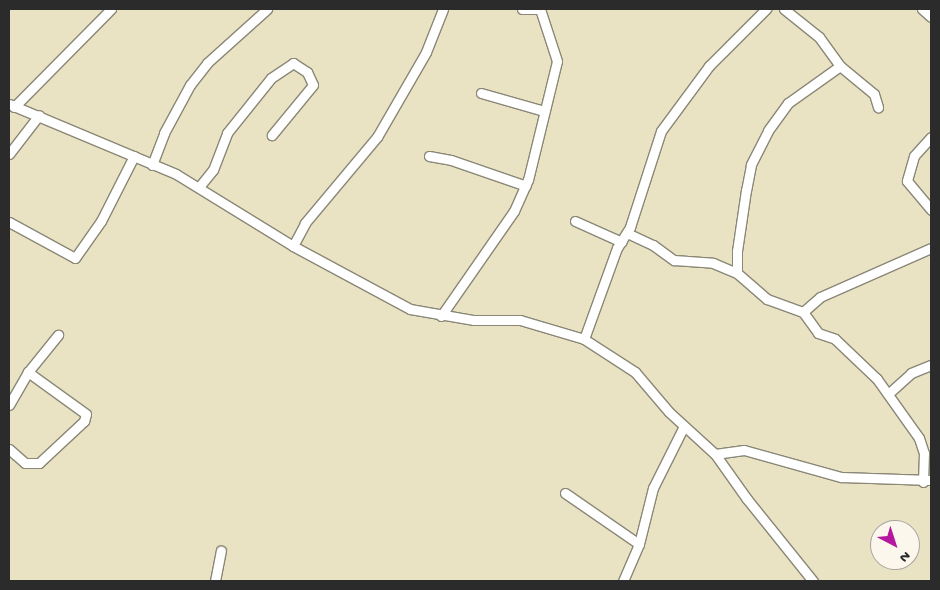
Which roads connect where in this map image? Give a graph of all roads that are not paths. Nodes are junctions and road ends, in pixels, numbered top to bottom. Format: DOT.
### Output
graph roads {
  1 [pos="111,9"];
  2 [pos="267,9"];
  3 [pos="443,9"];
  4 [pos="522,9"];
  5 [pos="539,9"];
  6 [pos="766,9"];
  7 [pos="784,9"];
  8 [pos="922,9"];
  9 [pos="931,16"];
  10 [pos="840,66"];
  11 [pos="481,93"];
  12 [pos="11,105"];
  13 [pos="878,107"];
  14 [pos="544,111"];
  15 [pos="39,115"];
  16 [pos="272,135"];
  17 [pos="931,137"];
  18 [pos="9,154"];
  19 [pos="134,156"];
  20 [pos="428,156"];
  21 [pos="152,165"];
  22 [pos="526,186"];
  23 [pos="199,187"];
  24 [pos="931,210"];
  25 [pos="575,221"];
  26 [pos="9,222"];
  27 [pos="625,238"];
  28 [pos="293,246"];
  29 [pos="931,248"];
  30 [pos="738,272"];
  31 [pos="803,312"];
  32 [pos="441,316"];
  33 [pos="58,335"];
  34 [pos="584,339"];
  35 [pos="931,365"];
  36 [pos="28,372"];
  37 [pos="888,394"];
  38 [pos="9,405"];
  39 [pos="684,426"];
  40 [pos="9,449"];
  41 [pos="715,454"];
  42 [pos="927,481"];
  43 [pos="565,493"];
  44 [pos="639,544"];
  45 [pos="221,551"];
  46 [pos="215,581"];
  47 [pos="623,581"];
  48 [pos="813,581"];
  1 -- 12 [label="street"];
  2 -- 21 [label="street"];
  3 -- 28 [label="street"];
  4 -- 5 [label="street"];
  5 -- 14 [label="street"];
  6 -- 27 [label="street"];
  7 -- 10 [label="street"];
  8 -- 9 [label="street"];
  10 -- 13 [label="street"];
  10 -- 30 [label="street"];
  11 -- 14 [label="street"];
  12 -- 15 [label="street"];
  14 -- 22 [label="street"];
  15 -- 18 [label="street"];
  15 -- 19 [label="street"];
  16 -- 23 [label="street"];
  17 -- 24 [label="street"];
  19 -- 21 [label="street"];
  19 -- 26 [label="street"];
  20 -- 22 [label="street"];
  21 -- 23 [label="street"];
  22 -- 32 [label="street"];
  23 -- 28 [label="street"];
  25 -- 27 [label="street"];
  27 -- 30 [label="street"];
  27 -- 34 [label="street"];
  28 -- 32 [label="street"];
  29 -- 31 [label="street"];
  30 -- 31 [label="street"];
  31 -- 37 [label="street"];
  32 -- 34 [label="street"];
  33 -- 36 [label="street"];
  34 -- 39 [label="street"];
  35 -- 37 [label="street"];
  36 -- 38 [label="street"];
  36 -- 40 [label="street"];
  37 -- 42 [label="street"];
  39 -- 41 [label="street"];
  39 -- 44 [label="street"];
  41 -- 42 [label="street"];
  41 -- 48 [label="street"];
  43 -- 44 [label="street"];
  44 -- 47 [label="street"];
  45 -- 46 [label="street"];
}
